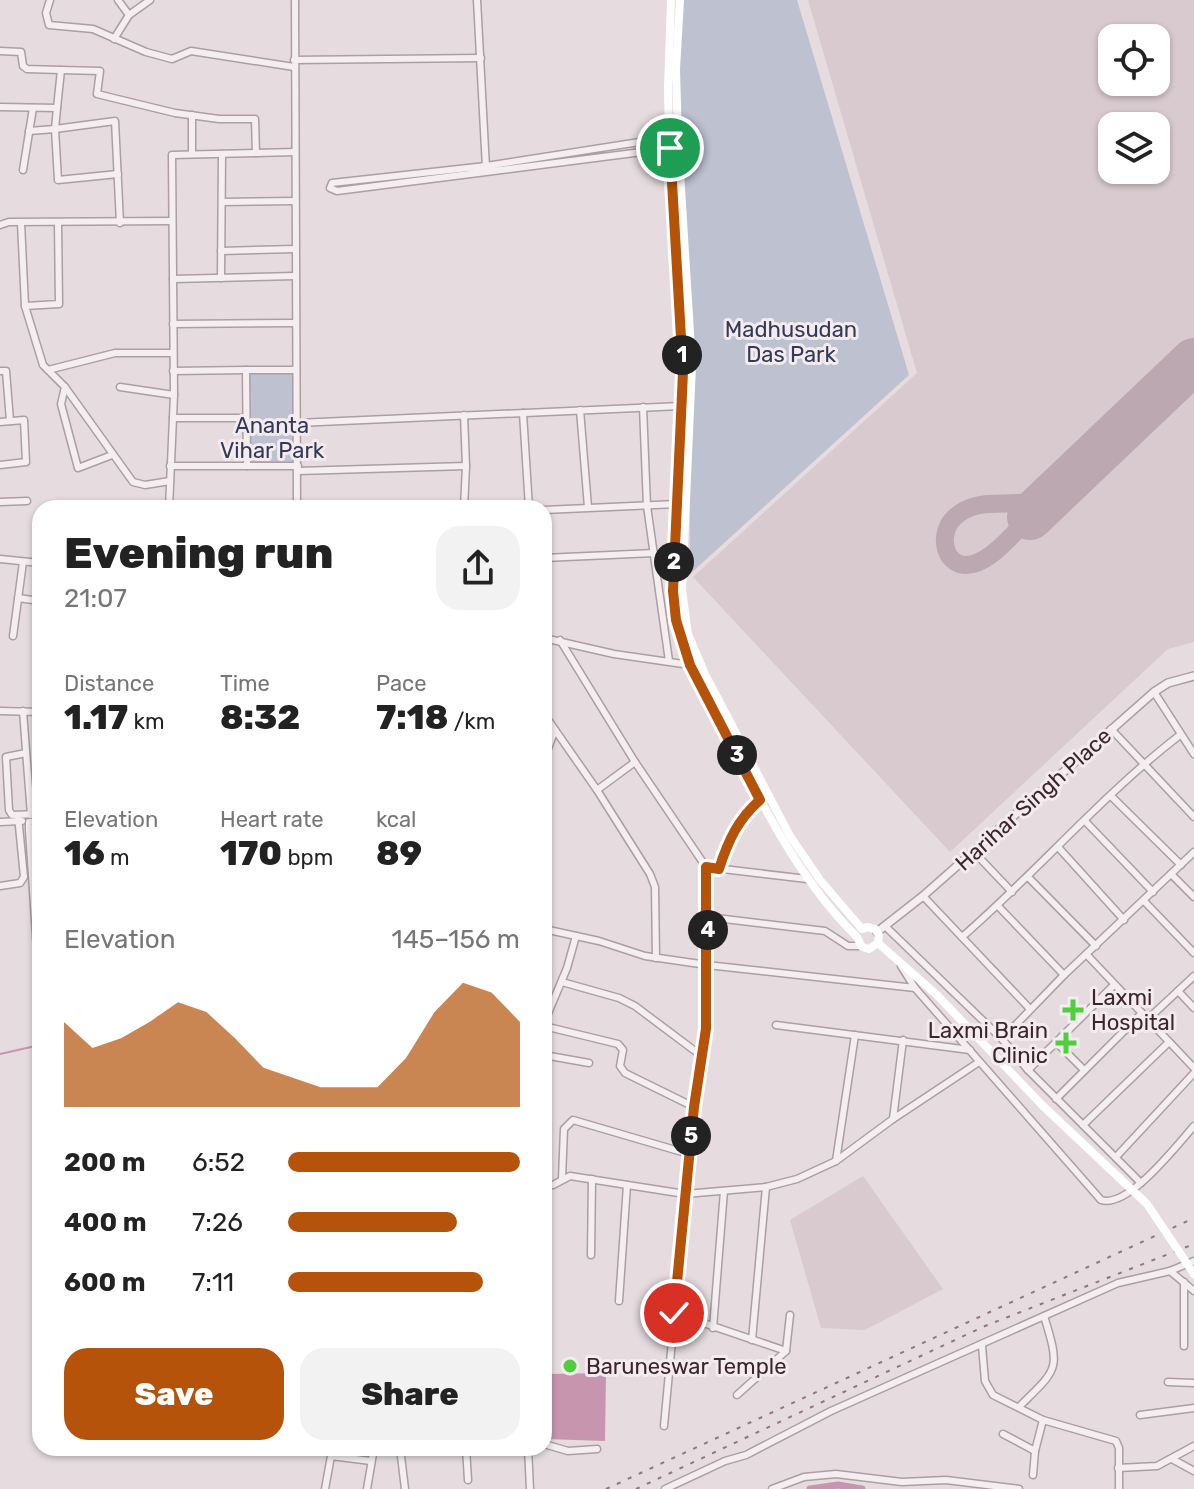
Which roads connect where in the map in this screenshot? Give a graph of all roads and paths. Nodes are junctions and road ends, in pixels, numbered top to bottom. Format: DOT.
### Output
graph roads {
  1 [pos="50,0"];
  2 [pos="118,0"];
  3 [pos="150,0"];
  4 [pos="295,0"];
  5 [pos="477,0"];
  6 [pos="671,0"];
  7 [pos="680,0"];
  8 [pos="129,15"];
  9 [pos="114,39"];
  10 [pos="0,51"];
  11 [pos="481,58"];
  12 [pos="294,64"];
  13 [pos="61,70"];
  14 [pos="0,107"];
  15 [pos="33,108"];
  16 [pos="57,108"];
  17 [pos="192,115"];
  18 [pos="55,129"];
  19 [pos="29,131"];
  20 [pos="673,137"];
  21 [pos="674,148"];
  22 [pos="295,152"];
  23 [pos="256,153"];
  24 [pos="192,154"];
  25 [pos="222,154"];
  26 [pos="486,169"];
  27 [pos="23,170"];
  28 [pos="118,174"];
  29 [pos="295,201"];
  30 [pos="222,202"];
  31 [pos="172,221"];
  32 [pos="21,223"];
  33 [pos="58,223"];
  34 [pos="120,223"];
  35 [pos="0,225"];
  36 [pos="295,249"];
  37 [pos="221,251"];
  38 [pos="295,276"];
  39 [pos="221,278"];
  40 [pos="173,279"];
  41 [pos="25,306"];
  42 [pos="295,323"];
  43 [pos="173,324"];
  44 [pos="173,353"];
  45 [pos="48,370"];
  46 [pos="246,370"];
  47 [pos="296,370"];
  48 [pos="0,371"];
  49 [pos="173,371"];
  50 [pos="65,387"];
  51 [pos="120,387"];
  52 [pos="174,395"];
  53 [pos="681,406"];
  54 [pos="643,407"];
  55 [pos="580,410"];
  56 [pos="523,413"];
  57 [pos="464,415"];
  58 [pos="173,418"];
  59 [pos="246,418"];
  60 [pos="10,421"];
  61 [pos="0,422"];
  62 [pos="297,423"];
  63 [pos="112,455"];
  64 [pos="0,465"];
  65 [pos="170,466"];
  66 [pos="247,466"];
  67 [pos="466,466"];
  68 [pos="298,468"];
  69 [pos="170,481"];
  70 [pos="169,500"];
  71 [pos="297,500"];
  72 [pos="464,500"];
  73 [pos="528,500"];
  74 [pos="27,501"];
  75 [pos="0,502"];
  76 [pos="677,504"];
  77 [pos="647,506"];
  78 [pos="588,507"];
  79 [pos="552,509"];
  80 [pos="654,553"];
  81 [pos="552,558"];
  82 [pos="0,559"];
  83 [pos="23,562"];
  84 [pos="32,563"];
  85 [pos="18,598"];
  86 [pos="32,600"];
  87 [pos="13,636"];
  88 [pos="552,639"];
  89 [pos="560,640"];
  90 [pos="669,661"];
  91 [pos="690,665"];
  92 [pos="1194,676"];
  93 [pos="1154,692"];
  94 [pos="0,711"];
  95 [pos="23,711"];
  96 [pos="32,712"];
  97 [pos="552,726"];
  98 [pos="1111,729"];
  99 [pos="555,730"];
  100 [pos="1180,735"];
  101 [pos="552,738"];
  102 [pos="26,753"];
  103 [pos="1194,754"];
  104 [pos="635,762"];
  105 [pos="1143,763"];
  106 [pos="3,780"];
  107 [pos="597,790"];
  108 [pos="1111,796"];
  109 [pos="760,800"];
  110 [pos="1194,817"];
  111 [pos="30,818"];
  112 [pos="18,819"];
  113 [pos="1085,821"];
  114 [pos="0,822"];
  115 [pos="1058,847"];
  116 [pos="974,852"];
  117 [pos="1194,852"];
  118 [pos="1181,865"];
  119 [pos="706,867"];
  120 [pos="719,869"];
  121 [pos="32,873"];
  122 [pos="1171,874"];
  123 [pos="1028,877"];
  124 [pos="807,879"];
  125 [pos="0,886"];
  126 [pos="1012,892"];
  127 [pos="1153,892"];
  128 [pos="923,896"];
  129 [pos="1194,897"];
  130 [pos="1144,901"];
  131 [pos="998,906"];
  132 [pos="708,917"];
  133 [pos="1124,920"];
  134 [pos="881,929"];
  135 [pos="552,931"];
  136 [pos="576,936"];
  137 [pos="859,937"];
  138 [pos="962,937"];
  139 [pos="878,943"];
  140 [pos="1096,946"];
  141 [pos="1194,953"];
  142 [pos="1087,955"];
  143 [pos="656,958"];
  144 [pos="896,959"];
  145 [pos="707,965"];
  146 [pos="1064,975"];
  147 [pos="1194,976"];
  148 [pos="562,982"];
  149 [pos="1114,985"];
  150 [pos="915,988"];
  151 [pos="1178,991"];
  152 [pos="552,1005"];
  153 [pos="1194,1008"];
  154 [pos="1030,1009"];
  155 [pos="1145,1016"];
  156 [pos="776,1025"];
  157 [pos="552,1026"];
  158 [pos="855,1035"];
  159 [pos="1002,1039"];
  160 [pos="903,1040"];
  161 [pos="1056,1042"];
  162 [pos="1169,1042"];
  163 [pos="970,1050"];
  164 [pos="552,1056"];
  165 [pos="703,1057"];
  166 [pos="979,1062"];
  167 [pos="589,1063"];
  168 [pos="1028,1070"];
  169 [pos="1084,1070"];
  170 [pos="1194,1071"];
  171 [pos="1056,1099"];
  172 [pos="694,1107"];
  173 [pos="893,1119"];
  174 [pos="1083,1125"];
  175 [pos="1194,1126"];
  176 [pos="689,1154"];
  177 [pos="1116,1157"];
  178 [pos="836,1161"];
  179 [pos="562,1178"];
  180 [pos="592,1179"];
  181 [pos="1141,1183"];
  182 [pos="552,1185"];
  183 [pos="627,1185"];
  184 [pos="766,1187"];
  185 [pos="724,1191"];
  186 [pos="685,1194"];
  187 [pos="591,1255"];
  188 [pos="1194,1261"];
  189 [pos="1170,1271"];
  190 [pos="1194,1274"];
  191 [pos="1184,1282"];
  192 [pos="1194,1291"];
  193 [pos="619,1301"];
  194 [pos="674,1313"];
  195 [pos="790,1315"];
  196 [pos="1044,1316"];
  197 [pos="713,1328"];
  198 [pos="752,1340"];
  199 [pos="982,1346"];
  200 [pos="1184,1346"];
  201 [pos="786,1351"];
  202 [pos="1168,1382"];
  203 [pos="1194,1383"];
  204 [pos="737,1395"];
  205 [pos="1019,1407"];
  206 [pos="1194,1408"];
  207 [pos="1140,1415"];
  208 [pos="1043,1420"];
  209 [pos="664,1426"];
  210 [pos="1003,1434"];
  211 [pos="552,1446"];
  212 [pos="1194,1446"];
  213 [pos="597,1449"];
  214 [pos="1035,1451"];
  215 [pos="372,1456"];
  216 [pos="401,1456"];
  217 [pos="466,1456"];
  218 [pos="528,1456"];
  219 [pos="1172,1459"];
  220 [pos="371,1461"];
  221 [pos="1118,1468"];
  222 [pos="1194,1471"];
  223 [pos="1033,1475"];
  224 [pos="468,1480"];
  225 [pos="325,1489"];
  226 [pos="367,1489"];
  227 [pos="405,1489"];
  228 [pos="530,1489"];
  229 [pos="665,1489"];
  230 [pos="772,1489"];
  231 [pos="1019,1489"];
  232 [pos="1119,1489"];
  1 -- 9 [label="street"];
  2 -- 8 [label="street"];
  3 -- 8 [label="street"];
  4 -- 12 [label="street"];
  5 -- 11 [label="street"];
  6 -- 20 [label="main road"];
  7 -- 20 [label="main road"];
  8 -- 9 [label="street"];
  9 -- 12 [label="street"];
  10 -- 13 [label="street"];
  11 -- 12 [label="street"];
  11 -- 26 [label="street"];
  12 -- 22 [label="street"];
  13 -- 16 [label="street"];
  13 -- 17 [label="street"];
  14 -- 15 [label="street"];
  15 -- 16 [label="street"];
  15 -- 19 [label="street"];
  16 -- 18 [label="street"];
  17 -- 23 [label="street"];
  17 -- 24 [label="street"];
  18 -- 19 [label="street"];
  18 -- 28 [label="street"];
  18 -- 28 [label="street"];
  19 -- 27 [label="street"];
  20 -- 21 [label="main road"];
  20 -- 26 [label="street"];
  21 -- 26 [label="street"];
  21 -- 53 [label="main road"];
  21 -- 137 [label="main road"];
  22 -- 23 [label="street"];
  22 -- 29 [label="street"];
  23 -- 25 [label="street"];
  24 -- 25 [label="street"];
  24 -- 31 [label="street"];
  25 -- 30 [label="street"];
  26 -- 26 [label="street"];
  28 -- 34 [label="street"];
  29 -- 30 [label="street"];
  29 -- 36 [label="street"];
  30 -- 37 [label="street"];
  31 -- 34 [label="street"];
  31 -- 40 [label="street"];
  32 -- 33 [label="street"];
  32 -- 35 [label="street"];
  32 -- 41 [label="street"];
  33 -- 34 [label="street"];
  33 -- 41 [label="street"];
  36 -- 37 [label="street"];
  36 -- 38 [label="street"];
  37 -- 39 [label="street"];
  38 -- 39 [label="street"];
  38 -- 42 [label="street"];
  39 -- 40 [label="street"];
  40 -- 43 [label="street"];
  41 -- 45 [label="street"];
  42 -- 43 [label="street"];
  42 -- 47 [label="street"];
  43 -- 44 [label="street"];
  44 -- 45 [label="street"];
  44 -- 49 [label="street"];
  45 -- 50 [label="street"];
  46 -- 47 [label="street"];
  46 -- 49 [label="street"];
  46 -- 59 [label="street"];
  47 -- 62 [label="street"];
  48 -- 60 [label="street"];
  49 -- 52 [label="street"];
  50 -- 63 [label="street"];
  50 -- 63 [label="street"];
  51 -- 52 [label="street"];
  52 -- 58 [label="street"];
  53 -- 54 [label="street"];
  53 -- 76 [label="main road"];
  54 -- 55 [label="street"];
  54 -- 77 [label="street"];
  55 -- 56 [label="street"];
  55 -- 78 [label="street"];
  56 -- 57 [label="street"];
  56 -- 73 [label="street"];
  57 -- 62 [label="street"];
  57 -- 67 [label="street"];
  58 -- 59 [label="street"];
  58 -- 65 [label="street"];
  59 -- 66 [label="street"];
  60 -- 61 [label="street"];
  60 -- 64 [label="street"];
  62 -- 68 [label="street"];
  63 -- 69 [label="street"];
  65 -- 66 [label="street"];
  65 -- 69 [label="street"];
  66 -- 68 [label="street"];
  67 -- 68 [label="street"];
  67 -- 72 [label="street"];
  68 -- 71 [label="street"];
  69 -- 70 [label="street"];
  74 -- 75 [label="street"];
  76 -- 77 [label="street"];
  76 -- 91 [label="main road"];
  77 -- 78 [label="street"];
  77 -- 80 [label="street"];
  78 -- 79 [label="street"];
  80 -- 81 [label="street"];
  80 -- 90 [label="street"];
  82 -- 83 [label="street"];
  83 -- 84 [label="street"];
  83 -- 85 [label="street"];
  85 -- 86 [label="street"];
  85 -- 87 [label="street"];
  88 -- 89 [label="street"];
  89 -- 90 [label="street"];
  89 -- 104 [label="street"];
  90 -- 91 [label="street"];
  91 -- 109 [label="main road"];
  92 -- 93 [label="street, Harihar Singh Place"];
  93 -- 98 [label="street, Harihar Singh Place"];
  93 -- 100 [label="street"];
  94 -- 95 [label="street"];
  95 -- 96 [label="street"];
  95 -- 102 [label="street"];
  97 -- 99 [label="street"];
  98 -- 105 [label="street"];
  98 -- 116 [label="street, Harihar Singh Place"];
  99 -- 101 [label="street"];
  99 -- 107 [label="street"];
  100 -- 103 [label="street"];
  100 -- 105 [label="street"];
  102 -- 106 [label="street"];
  102 -- 111 [label="street"];
  104 -- 107 [label="street"];
  104 -- 119 [label="street"];
  105 -- 108 [label="street"];
  105 -- 110 [label="street"];
  106 -- 112 [label="street"];
  107 -- 143 [label="street"];
  108 -- 113 [label="street"];
  108 -- 118 [label="street"];
  109 -- 120 [label="street"];
  109 -- 124 [label="main road"];
  111 -- 112 [label="street"];
  111 -- 121 [label="street"];
  112 -- 114 [label="street"];
  112 -- 125 [label="street"];
  113 -- 115 [label="street"];
  113 -- 127 [label="street"];
  115 -- 123 [label="street"];
  115 -- 133 [label="street"];
  116 -- 126 [label="street"];
  116 -- 128 [label="street, Harihar Singh Place"];
  117 -- 118 [label="street"];
  118 -- 122 [label="street"];
  119 -- 120 [label="street"];
  119 -- 132 [label="street"];
  120 -- 124 [label="street"];
  122 -- 127 [label="street"];
  122 -- 129 [label="street"];
  123 -- 126 [label="street"];
  123 -- 140 [label="street"];
  124 -- 137 [label="main road"];
  126 -- 131 [label="street"];
  127 -- 130 [label="street"];
  128 -- 134 [label="street, Harihar Singh Place"];
  128 -- 138 [label="street"];
  130 -- 133 [label="street"];
  130 -- 141 [label="street"];
  131 -- 138 [label="street"];
  131 -- 146 [label="street"];
  132 -- 137 [label="street"];
  132 -- 145 [label="street"];
  133 -- 140 [label="street"];
  134 -- 137 [label="main road"];
  134 -- 139 [label="main road"];
  134 -- 159 [label="street"];
  135 -- 136 [label="street"];
  136 -- 143 [label="street"];
  136 -- 148 [label="street"];
  137 -- 139 [label="main road"];
  138 -- 154 [label="street"];
  139 -- 144 [label="main road"];
  140 -- 142 [label="street"];
  142 -- 146 [label="street"];
  142 -- 149 [label="street"];
  143 -- 145 [label="street"];
  144 -- 150 [label="street"];
  144 -- 190 [label="main road, bridge"];
  145 -- 150 [label="street"];
  145 -- 165 [label="street"];
  146 -- 154 [label="street"];
  147 -- 151 [label="street"];
  148 -- 152 [label="street"];
  148 -- 165 [label="street"];
  149 -- 155 [label="street"];
  149 -- 161 [label="street"];
  150 -- 163 [label="street"];
  151 -- 153 [label="street"];
  151 -- 155 [label="street"];
  154 -- 159 [label="street"];
  155 -- 162 [label="street"];
  155 -- 169 [label="street"];
  156 -- 158 [label="street"];
  157 -- 172 [label="street"];
  158 -- 160 [label="street"];
  158 -- 178 [label="street"];
  159 -- 168 [label="street"];
  160 -- 163 [label="street"];
  160 -- 173 [label="street"];
  161 -- 168 [label="street"];
  161 -- 169 [label="street"];
  162 -- 170 [label="street"];
  162 -- 174 [label="street"];
  163 -- 166 [label="street"];
  164 -- 167 [label="street"];
  165 -- 172 [label="street"];
  166 -- 173 [label="street"];
  166 -- 181 [label="street"];
  168 -- 171 [label="street"];
  169 -- 171 [label="street"];
  170 -- 177 [label="street"];
  171 -- 174 [label="street"];
  172 -- 176 [label="street"];
  173 -- 178 [label="street"];
  174 -- 177 [label="street"];
  175 -- 181 [label="street"];
  176 -- 179 [label="street"];
  176 -- 186 [label="street"];
  177 -- 181 [label="street"];
  178 -- 184 [label="street"];
  179 -- 180 [label="street"];
  179 -- 182 [label="street"];
  180 -- 183 [label="street"];
  180 -- 187 [label="street"];
  183 -- 186 [label="street"];
  183 -- 193 [label="street"];
  184 -- 185 [label="street"];
  184 -- 198 [label="street"];
  185 -- 186 [label="street"];
  185 -- 197 [label="street"];
  186 -- 194 [label="street"];
  188 -- 189 [label="street"];
  189 -- 191 [label="street"];
  189 -- 196 [label="street"];
  191 -- 192 [label="street"];
  191 -- 200 [label="street"];
  194 -- 197 [label="street"];
  194 -- 209 [label="street"];
  195 -- 201 [label="street"];
  196 -- 199 [label="street"];
  196 -- 205 [label="street"];
  197 -- 198 [label="street"];
  198 -- 201 [label="street"];
  199 -- 205 [label="street"];
  199 -- 229 [label="street"];
  201 -- 204 [label="street"];
  202 -- 203 [label="street"];
  205 -- 208 [label="street"];
  206 -- 207 [label="street"];
  208 -- 214 [label="street"];
  208 -- 221 [label="street"];
  210 -- 214 [label="street"];
  211 -- 213 [label="street"];
  212 -- 219 [label="street"];
  214 -- 223 [label="street"];
  215 -- 220 [label="street"];
  216 -- 227 [label="street"];
  217 -- 224 [label="street"];
  218 -- 228 [label="street"];
  219 -- 221 [label="street"];
  219 -- 222 [label="street"];
  220 -- 225 [label="street"];
  220 -- 226 [label="street"];
  221 -- 232 [label="street"];
  230 -- 231 [label="street"];
}
